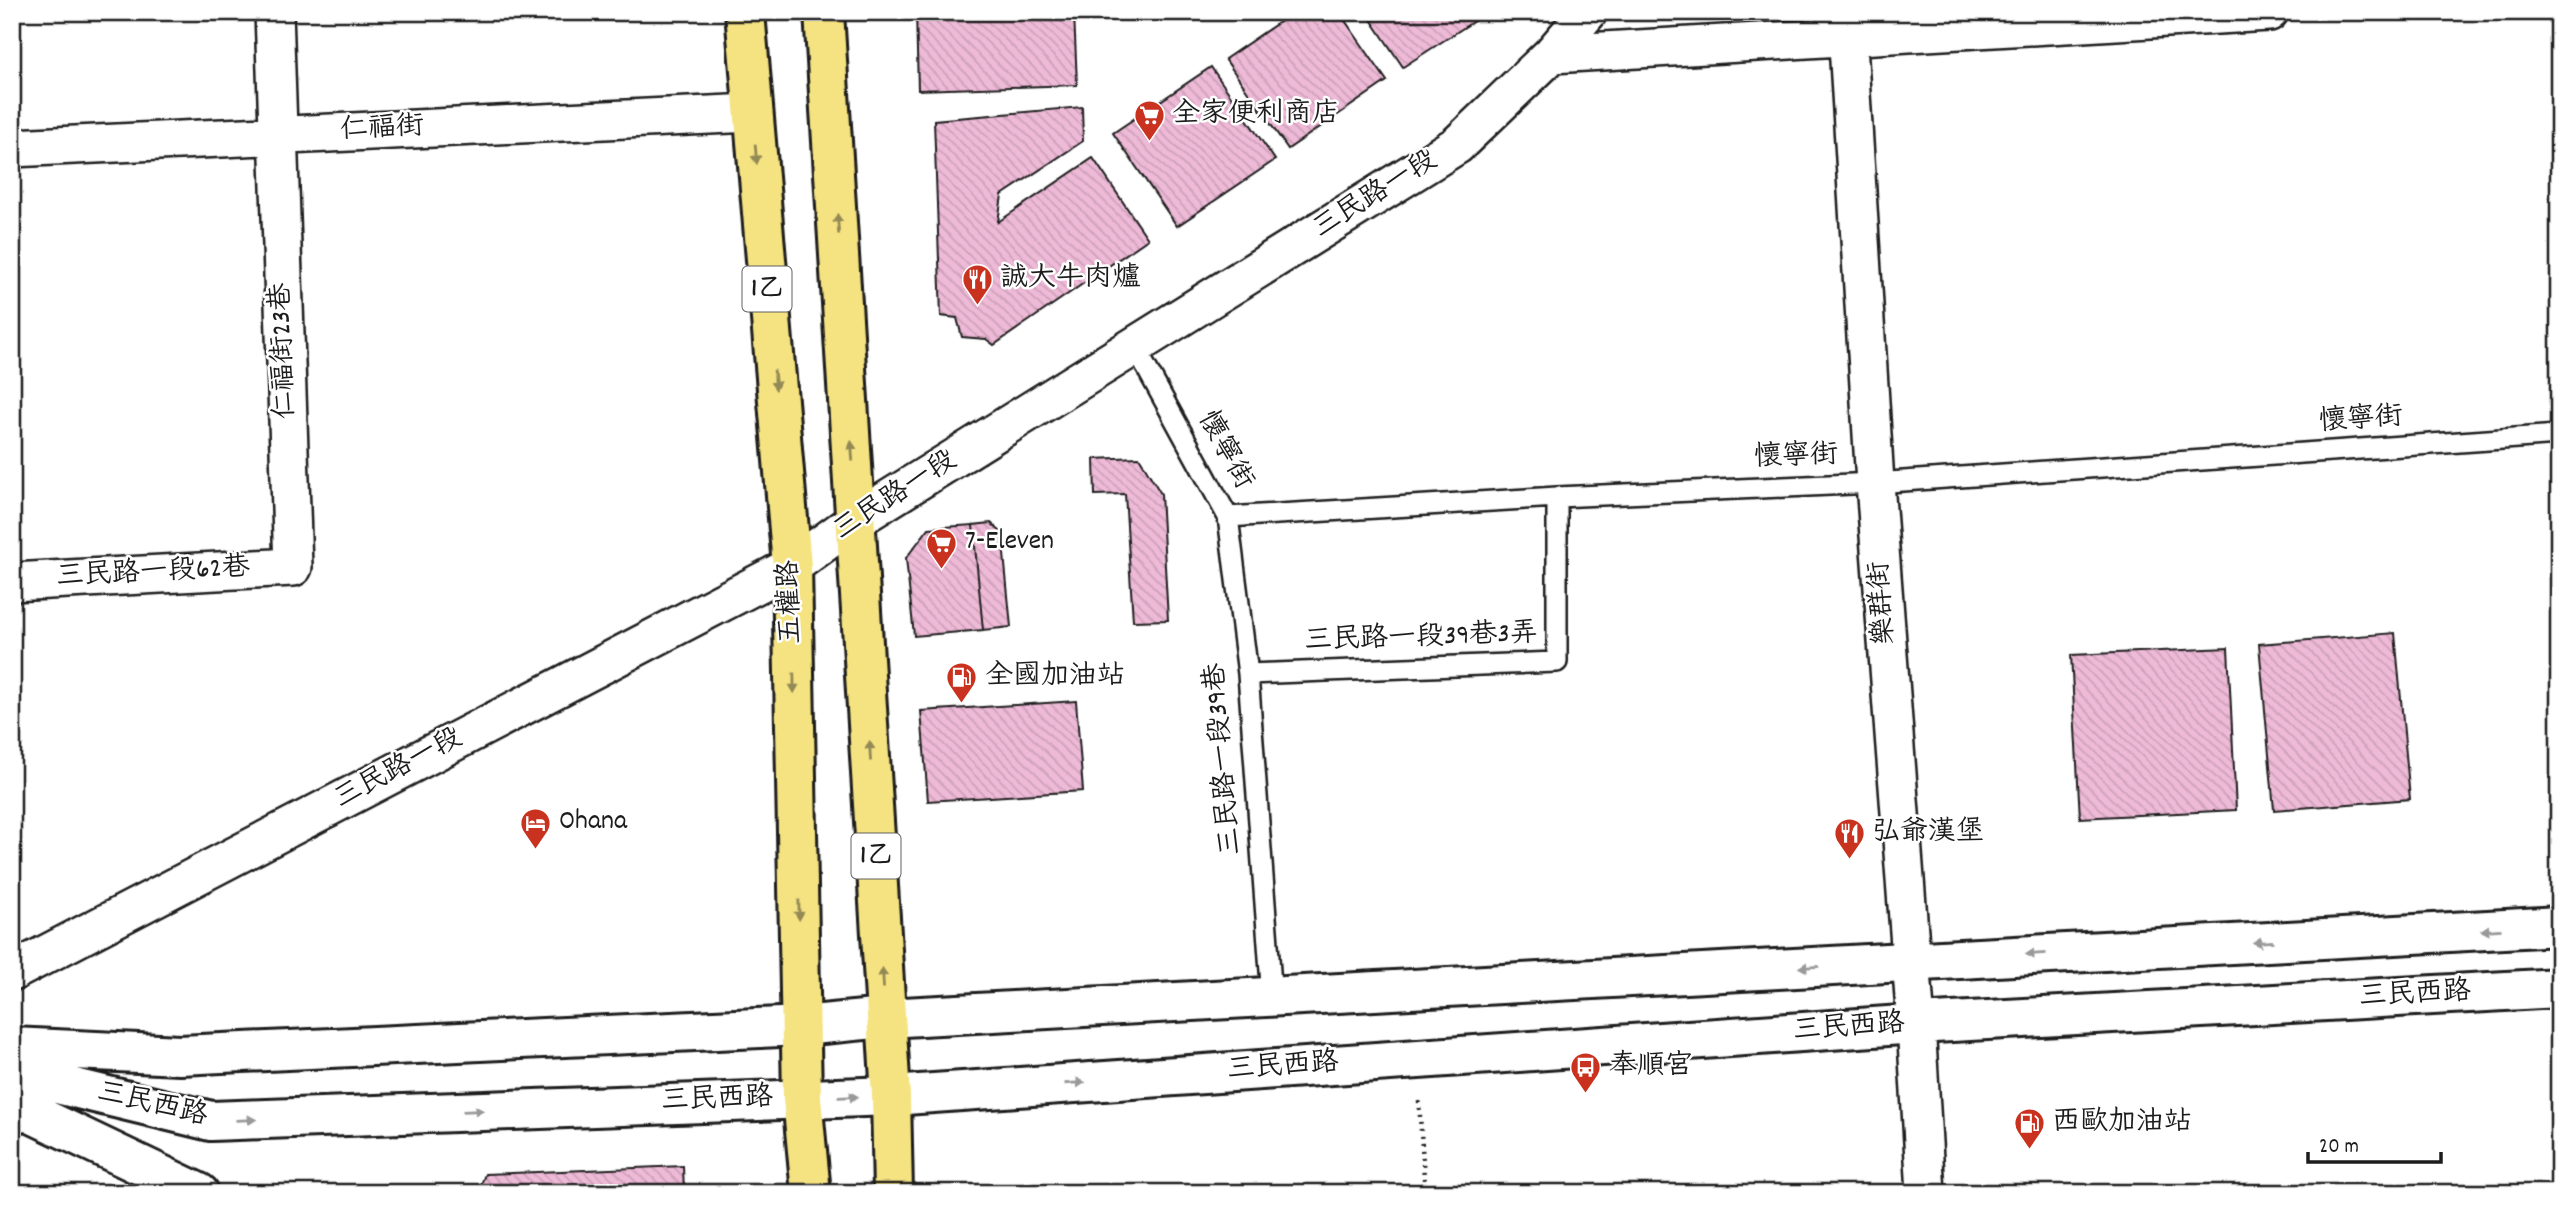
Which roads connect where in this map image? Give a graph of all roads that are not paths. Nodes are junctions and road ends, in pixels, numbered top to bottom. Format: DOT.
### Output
graph roads {
  1 [pos="274,12"];
  2 [pos="745,12"];
  3 [pos="824,12"];
  4 [pos="1588,12"];
  5 [pos="2269,12"];
  6 [pos="1847,24"];
  7 [pos="1552,54"];
  8 [pos="752,113"];
  9 [pos="277,135"];
  10 [pos="12,148"];
  11 [pos="1135,346"];
  12 [pos="2559,435"];
  13 [pos="1875,483"];
  14 [pos="1557,497"];
  15 [pos="1228,517"];
  16 [pos="857,519"];
  17 [pos="792,566"];
  18 [pos="293,567"];
  19 [pos="12,582"];
  20 [pos="1248,674"];
  21 [pos="2559,926"];
  22 [pos="1910,961"];
  23 [pos="12,972"];
  24 [pos="2559,988"];
  25 [pos="1272,998"];
  26 [pos="885,1018"];
  27 [pos="1916,1024"];
  28 [pos="801,1026"];
  29 [pos="12,1047"];
  30 [pos="12,1073"];
  31 [pos="891,1096"];
  32 [pos="802,1098"];
  33 [pos="12,1104"];
  34 [pos="199,1193"];
  35 [pos="811,1193"];
  36 [pos="892,1193"];
  37 [pos="1926,1193"];
  1 -- 9 [label="street, 仁福街23巷"];
  2 -- 8 [label="main road, 五權路 / 1乙"];
  16 -- 3 [label="main road, 1乙, one-way"];
  4 -- 7 [label="street, 三民路一段"];
  5 -- 6 [label="street"];
  6 -- 7 [label="street"];
  6 -- 13 [label="street, 樂群街"];
  7 -- 11 [label="street, 三民路一段"];
  8 -- 9 [label="street, 仁福街"];
  8 -- 17 [label="main road, 五權路 / 1乙, one-way"];
  9 -- 10 [label="street, 仁福街"];
  9 -- 18 [label="street, 仁福街23巷"];
  11 -- 15 [label="lane, 懷寧街"];
  11 -- 16 [label="street, 三民路一段"];
  12 -- 13 [label="lane, 懷寧街"];
  13 -- 14 [label="lane, 懷寧街"];
  13 -- 22 [label="street, 樂群街"];
  14 -- 15 [label="lane, 懷寧街"];
  14 -- 20 [label="lane, 三民路一段39巷3弄"];
  15 -- 20 [label="lane, 三民路一段39巷"];
  16 -- 17 [label="street, 三民路一段"];
  26 -- 16 [label="main road, 1乙, one-way"];
  17 -- 23 [label="street, 三民路一段"];
  17 -- 28 [label="main road, 五權路 / 1乙, one-way"];
  18 -- 19 [label="street, 三民路一段62巷"];
  20 -- 25 [label="lane, 三民路一段39巷"];
  21 -- 22 [label="street, 三民西路, one-way"];
  22 -- 25 [label="street, 三民西路, one-way"];
  22 -- 27 [label="street, 樂群街"];
  24 -- 27 [label="street, 三民西路"];
  25 -- 26 [label="street, 三民西路"];
  26 -- 28 [label="street, 三民西路"];
  26 -- 31 [label="main road, 1乙"];
  31 -- 27 [label="street, 三民西路, one-way"];
  27 -- 37 [label="street, 樂群街"];
  28 -- 29 [label="street, 三民西路"];
  28 -- 32 [label="main road, 五權路 / 1乙"];
  30 -- 32 [label="street, 三民西路, one-way"];
  32 -- 31 [label="street, 三民西路, one-way"];
  31 -- 36 [label="main road, 1乙"];
  32 -- 35 [label="main road, 五權路 / 1乙"];
  33 -- 34 [label="street"];
}
